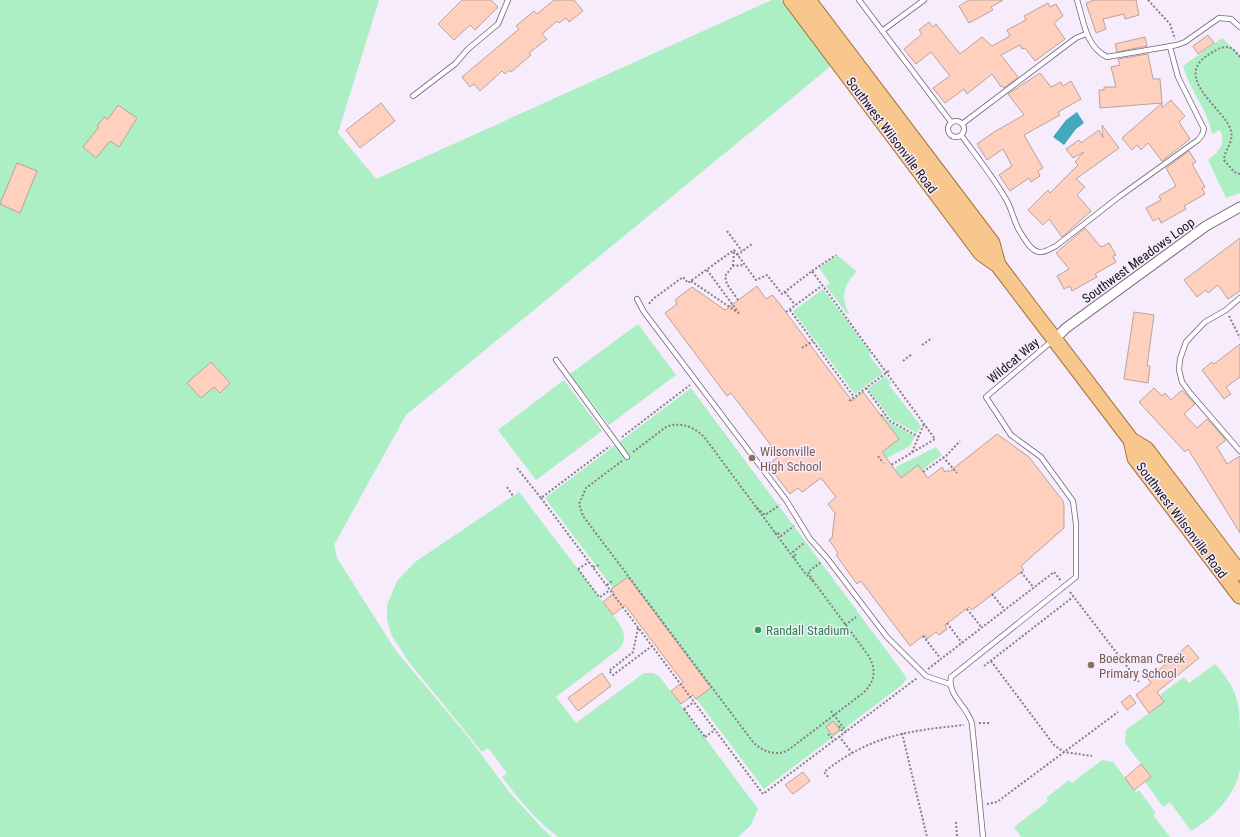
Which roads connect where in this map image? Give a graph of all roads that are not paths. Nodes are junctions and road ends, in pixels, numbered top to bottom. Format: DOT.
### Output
graph roads {
  1 [pos="508,0"];
  2 [pos="791,0"];
  3 [pos="808,0"];
  4 [pos="859,0"];
  5 [pos="924,0"];
  6 [pos="1077,0"];
  7 [pos="1240,27"];
  8 [pos="882,31"];
  9 [pos="1086,34"];
  10 [pos="1170,47"];
  11 [pos="413,96"];
  12 [pos="951,122"];
  13 [pos="962,124"];
  14 [pos="960,135"];
  15 [pos="1240,207"];
  16 [pos="998,265"];
  17 [pos="1240,298"];
  18 [pos="637,299"];
  19 [pos="1055,339"];
  20 [pos="556,360"];
  21 [pos="1131,440"];
  22 [pos="1240,451"];
  23 [pos="627,457"];
  24 [pos="1240,573"];
  25 [pos="1240,596"];
  26 [pos="949,684"];
  27 [pos="982,837"];
  1 -- 11 [label="lane"];
  2 -- 16 [label="main road, Southwest Wilsonville Road"];
  3 -- 16 [label="main road, Southwest Wilsonville Road"];
  4 -- 8 [label="lane"];
  5 -- 8 [label="lane"];
  6 -- 9 [label="lane"];
  7 -- 10 [label="lane"];
  8 -- 12 [label="lane"];
  9 -- 10 [label="lane"];
  9 -- 13 [label="lane"];
  10 -- 14 [label="lane"];
  12 -- 13 [label="lane"];
  12 -- 14 [label="lane"];
  13 -- 14 [label="lane"];
  15 -- 19 [label="street, Southwest Meadows Loop"];
  16 -- 19 [label="main road, Southwest Wilsonville Road"];
  17 -- 22 [label="lane"];
  18 -- 26 [label="lane"];
  19 -- 21 [label="main road, Southwest Wilsonville Road"];
  19 -- 26 [label="lane, Wildcat Way"];
  20 -- 23 [label="lane"];
  21 -- 24 [label="main road, Southwest Wilsonville Road"];
  21 -- 25 [label="main road, Southwest Wilsonville Road"];
  26 -- 27 [label="lane"];
}
